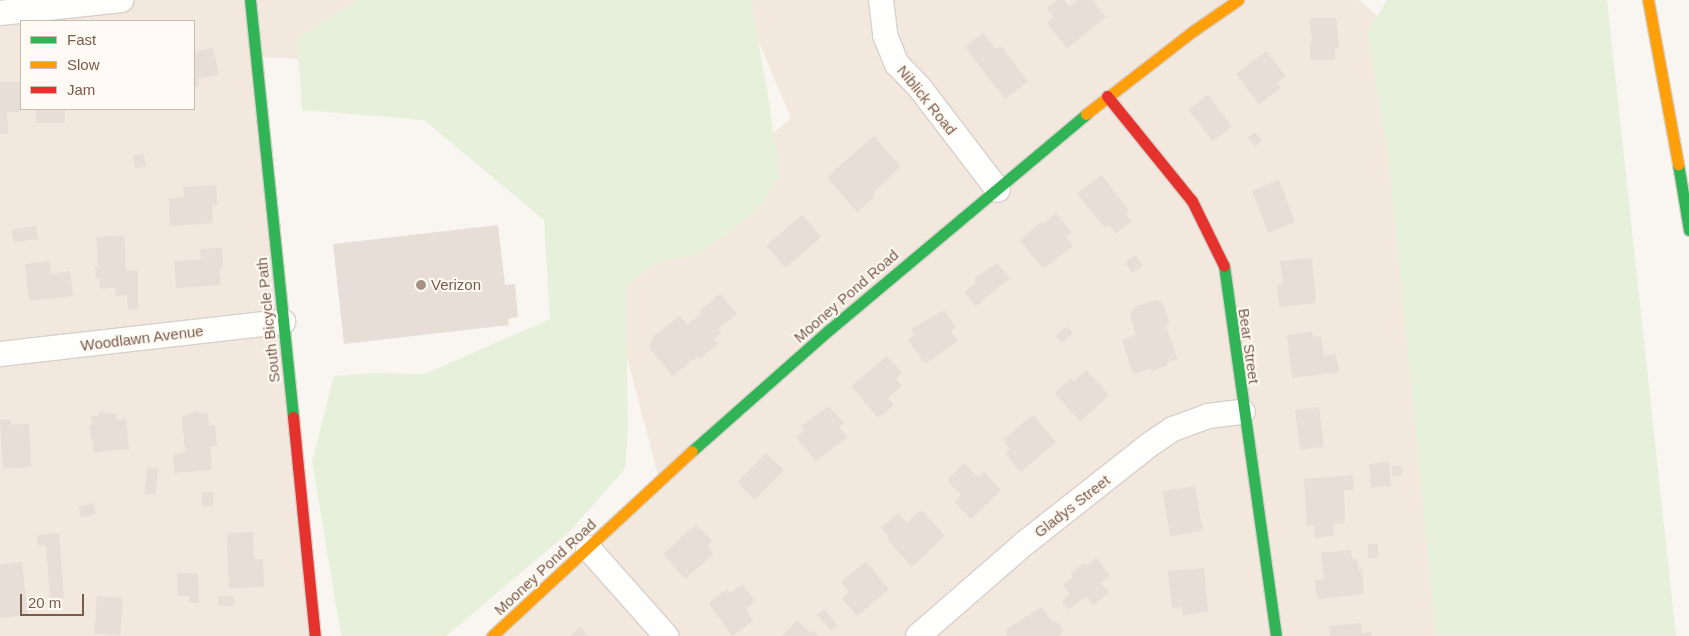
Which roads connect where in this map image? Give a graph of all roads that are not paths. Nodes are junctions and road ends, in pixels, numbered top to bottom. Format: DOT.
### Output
graph roads {
  1 [pos="121,0"];
  2 [pos="250,0"];
  3 [pos="881,0"];
  4 [pos="1238,0"];
  5 [pos="1648,0"];
  6 [pos="0,13"];
  7 [pos="1107,96"];
  8 [pos="998,190"];
  9 [pos="1689,230"];
  10 [pos="283,322"];
  11 [pos="0,354"];
  12 [pos="1243,412"];
  13 [pos="588,548"];
  14 [pos="315,636"];
  15 [pos="492,636"];
  16 [pos="666,636"];
  17 [pos="918,636"];
  18 [pos="1276,636"];
  1 -- 6 [label="street"];
  2 -- 10 [label="main road, South Bicycle Path"];
  3 -- 8 [label="street, Niblick Road"];
  4 -- 7 [label="main road, Mooney Pond Road"];
  5 -- 9 [label="main road"];
  7 -- 8 [label="main road, Mooney Pond Road"];
  7 -- 12 [label="main road, Bear Street"];
  8 -- 13 [label="main road, Mooney Pond Road"];
  10 -- 11 [label="street, Woodlawn Avenue"];
  10 -- 14 [label="main road, South Bicycle Path"];
  12 -- 17 [label="street, Gladys Street"];
  12 -- 18 [label="main road, Bear Street"];
  13 -- 15 [label="main road, Mooney Pond Road"];
  13 -- 16 [label="street"];
}
